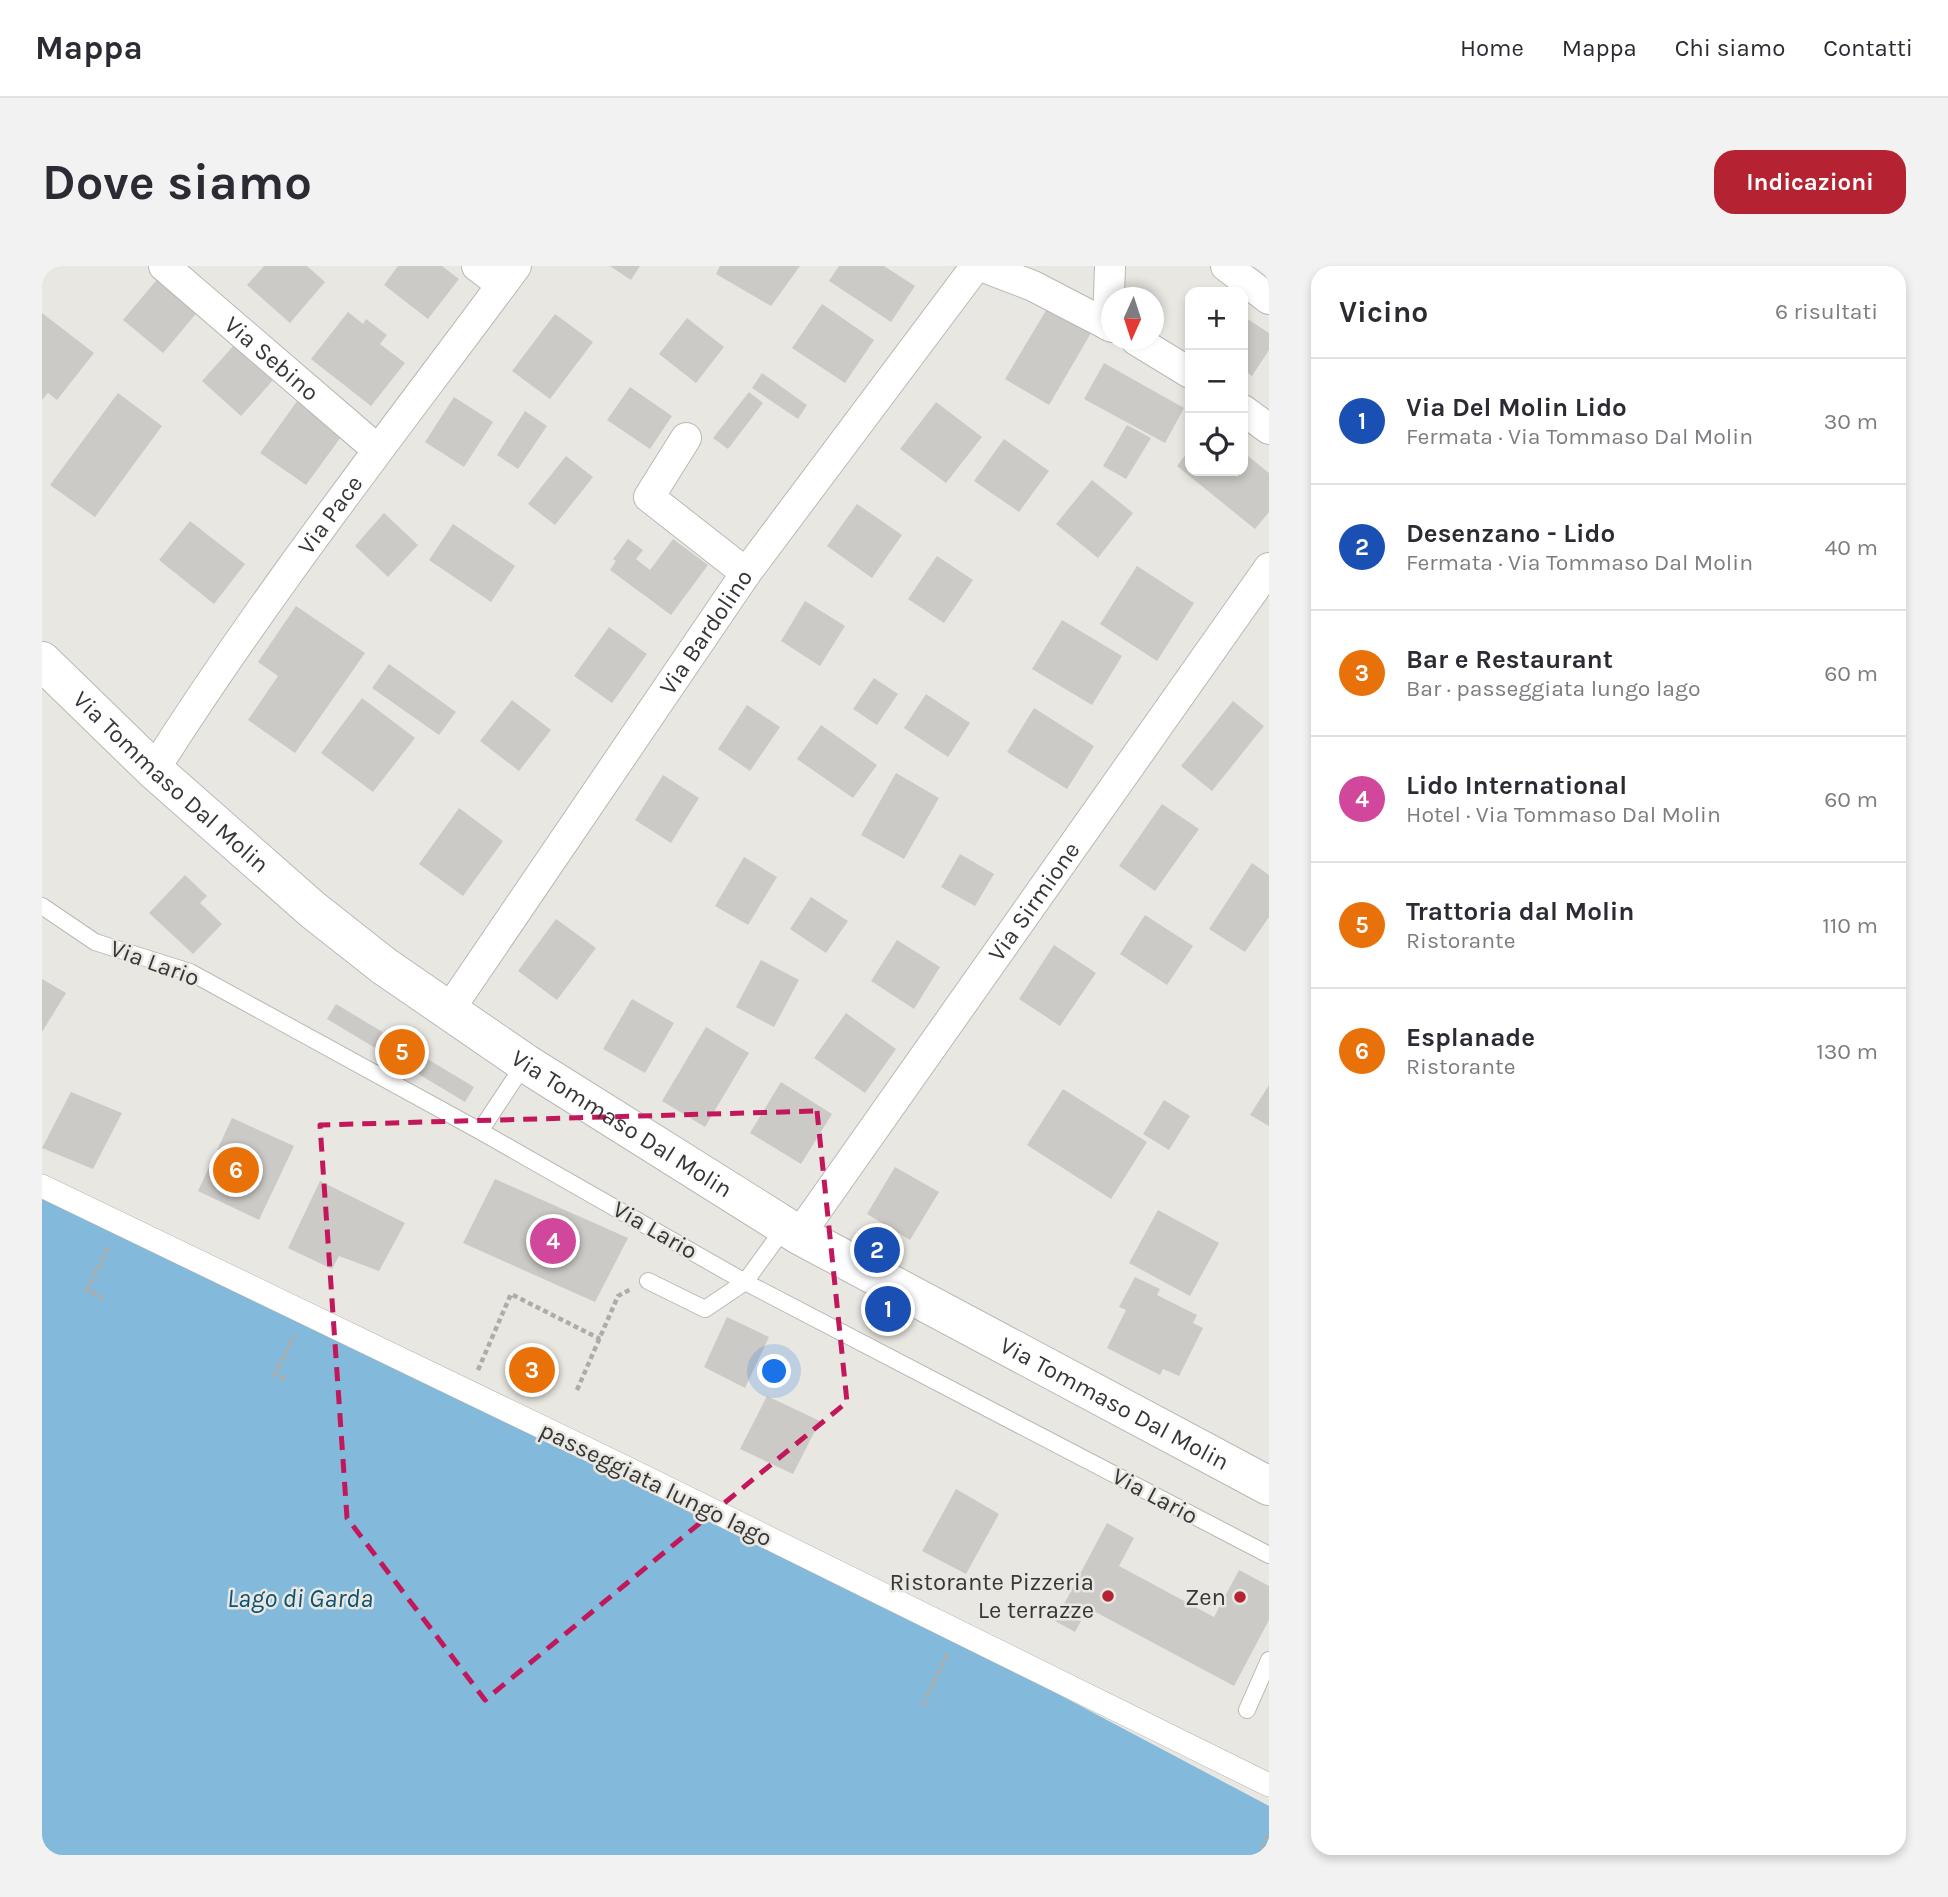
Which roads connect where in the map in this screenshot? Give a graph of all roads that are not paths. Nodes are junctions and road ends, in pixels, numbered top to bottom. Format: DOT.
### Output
graph roads {
  1 [pos="164,266"];
  2 [pos="477,266"];
  3 [pos="979,266"];
  4 [pos="1110,266"];
  5 [pos="1226,266"];
  6 [pos="509,276"];
  7 [pos="1110,287"];
  8 [pos="1269,299"];
  9 [pos="1101,321"];
  10 [pos="1152,350"];
  11 [pos="1185,370"];
  12 [pos="1247,413"];
  13 [pos="1269,429"];
  14 [pos="686,438"];
  15 [pos="378,450"];
  16 [pos="1269,568"];
  17 [pos="746,573"];
  18 [pos="42,661"];
  19 [pos="154,770"];
  20 [pos="42,906"];
  21 [pos="449,1010"];
  22 [pos="524,1063"];
  23 [pos="480,1131"];
  24 [pos="42,1186"];
  25 [pos="792,1231"];
  26 [pos="648,1281"];
  27 [pos="745,1282"];
  28 [pos="1269,1486"];
  29 [pos="1269,1555"];
  30 [pos="1269,1660"];
  31 [pos="1247,1710"];
  32 [pos="1269,1785"];
  1 -- 15 [label="street, Via Sebino"];
  2 -- 6 [label="street"];
  3 -- 9 [label="street"];
  3 -- 17 [label="street, Via Bardolino"];
  4 -- 7 [label="street"];
  5 -- 8 [label="street"];
  6 -- 15 [label="street, Via Pace"];
  10 -- 11 [label="street"];
  12 -- 13 [label="street"];
  14 -- 17 [label="street"];
  15 -- 19 [label="street, Via Pace"];
  16 -- 25 [label="street, Via Sirmione"];
  17 -- 21 [label="street, Via Bardolino"];
  18 -- 19 [label="main road, Via Tommaso Dal Molin"];
  19 -- 21 [label="main road, Via Tommaso Dal Molin"];
  20 -- 23 [label="lane, Via Lario"];
  21 -- 22 [label="main road, Via Tommaso Dal Molin"];
  22 -- 23 [label="lane"];
  22 -- 25 [label="main road, Via Tommaso Dal Molin"];
  23 -- 27 [label="lane, Via Lario"];
  24 -- 32 [label="street, passeggiata lungo lago"];
  25 -- 27 [label="lane"];
  25 -- 28 [label="main road, Via Tommaso Dal Molin"];
  26 -- 27 [label="lane"];
  27 -- 29 [label="lane, Via Lario"];
  30 -- 31 [label="lane"];
}
